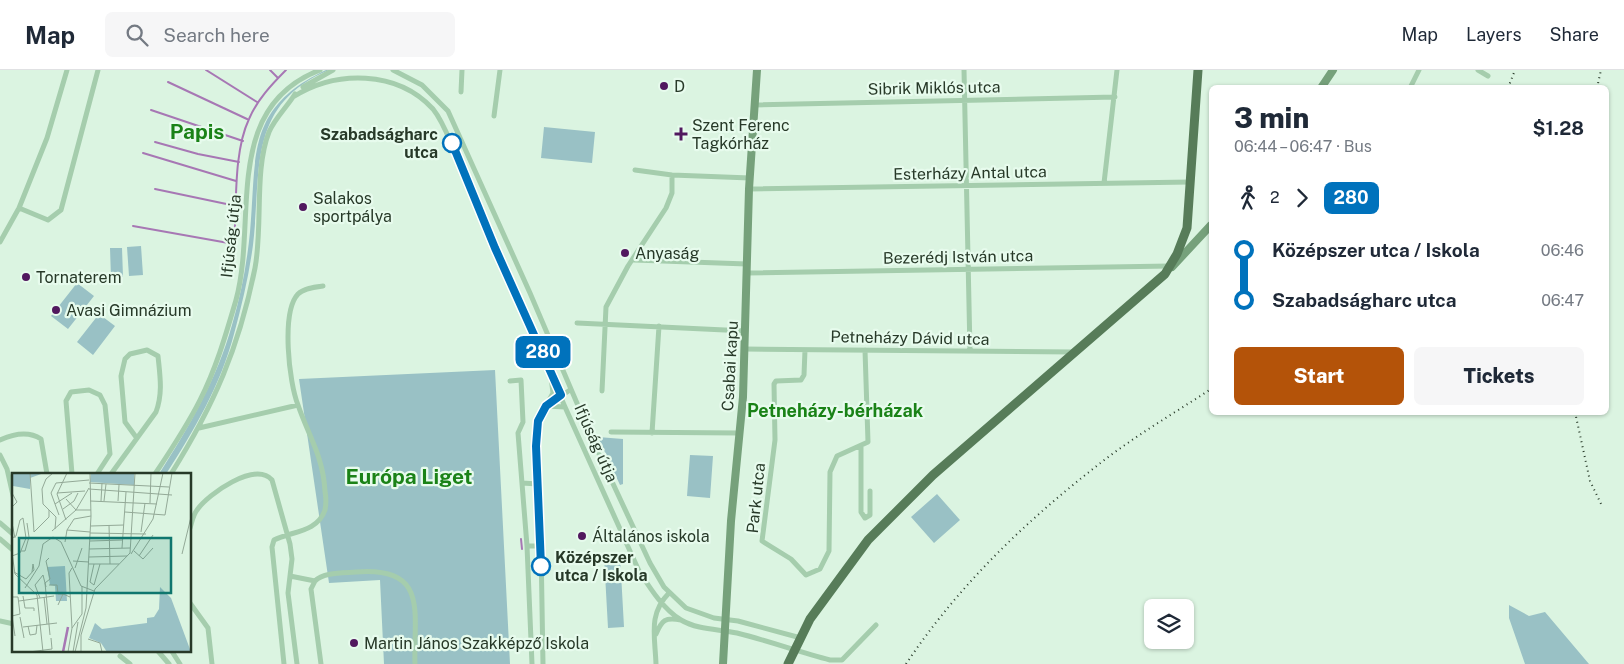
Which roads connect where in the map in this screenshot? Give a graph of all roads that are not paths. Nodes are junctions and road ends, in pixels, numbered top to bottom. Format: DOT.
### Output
graph roads {
  1 [pos="67,70"];
  2 [pos="98,70"];
  3 [pos="319,70"];
  4 [pos="333,70"];
  5 [pos="393,70"];
  6 [pos="462,70"];
  7 [pos="500,70"];
  8 [pos="757,70"];
  9 [pos="964,70"];
  10 [pos="1117,70"];
  11 [pos="1198,70"];
  12 [pos="1333,70"];
  13 [pos="1419,70"];
  14 [pos="1478,70"];
  15 [pos="1488,76"];
  16 [pos="1323,85"];
  17 [pos="1412,85"];
  18 [pos="460,92"];
  19 [pos="294,97"];
  20 [pos="1115,97"];
  21 [pos="965,100"];
  22 [pos="754,105"];
  23 [pos="494,116"];
  24 [pos="635,170"];
  25 [pos="672,175"];
  26 [pos="750,178"];
  27 [pos="1190,182"];
  28 [pos="1104,183"];
  29 [pos="965,185"];
  30 [pos="749,189"];
  31 [pos="19,208"];
  32 [pos="1209,227"];
  33 [pos="1201,235"];
  34 [pos="0,242"];
  35 [pos="1182,243"];
  36 [pos="634,260"];
  37 [pos="747,264"];
  38 [pos="967,270"];
  39 [pos="1168,270"];
  40 [pos="747,273"];
  41 [pos="323,286"];
  42 [pos="578,323"];
  43 [pos="606,324"];
  44 [pos="660,326"];
  45 [pos="746,331"];
  46 [pos="745,349"];
  47 [pos="805,350"];
  48 [pos="865,350"];
  49 [pos="970,352"];
  50 [pos="1075,352"];
  51 [pos="557,353"];
  52 [pos="551,371"];
  53 [pos="510,381"];
  54 [pos="570,390"];
  55 [pos="602,391"];
  56 [pos="561,395"];
  57 [pos="298,405"];
  58 [pos="546,406"];
  59 [pos="565,407"];
  60 [pos="579,408"];
  61 [pos="199,428"];
  62 [pos="611,432"];
  63 [pos="652,433"];
  64 [pos="739,433"];
  65 [pos="136,437"];
  66 [pos="0,440"];
  67 [pos="860,446"];
  68 [pos="0,455"];
  69 [pos="47,473"];
  70 [pos="72,473"];
  71 [pos="98,473"];
  72 [pos="112,473"];
  73 [pos="156,473"];
  74 [pos="172,473"];
  75 [pos="522,483"];
  76 [pos="538,484"];
  77 [pos="12,491"];
  78 [pos="870,491"];
  79 [pos="0,523"];
  80 [pos="191,525"];
  81 [pos="12,533"];
  82 [pos="288,536"];
  83 [pos="0,539"];
  84 [pos="526,546"];
  85 [pos="541,546"];
  86 [pos="12,549"];
  87 [pos="290,576"];
  88 [pos="315,581"];
  89 [pos="670,593"];
  90 [pos="661,601"];
  91 [pos="191,604"];
  92 [pos="681,620"];
  93 [pos="726,620"];
  94 [pos="0,621"];
  95 [pos="11,623"];
  96 [pos="876,625"];
  97 [pos="0,626"];
  98 [pos="725,632"];
  99 [pos="655,637"];
  100 [pos="801,638"];
  101 [pos="795,650"];
  102 [pos="159,652"];
  103 [pos="172,652"];
  104 [pos="120,656"];
  105 [pos="130,664"];
  106 [pos="170,664"];
  107 [pos="180,664"];
  108 [pos="212,664"];
  109 [pos="284,664"];
  110 [pos="297,664"];
  111 [pos="321,664"];
  112 [pos="415,664"];
  113 [pos="532,664"];
  114 [pos="543,664"];
  115 [pos="656,664"];
  116 [pos="723,664"];
  117 [pos="788,664"];
  1 -- 31 [label="street"];
  2 -- 31 [label="street"];
  3 -- 73 [label="street, Ifjúság útja"];
  4 -- 19 [label="street, Ifjúság útja"];
  5 -- 51 [label="street, Ifjúság útja"];
  6 -- 18 [label="street"];
  7 -- 23 [label="street"];
  8 -- 22 [label="street, Csabai kapu"];
  9 -- 21 [label="street"];
  10 -- 20 [label="street"];
  11 -- 27 [label="main road"];
  12 -- 16 [label="street"];
  13 -- 17 [label="street"];
  14 -- 15 [label="street"];
  19 -- 52 [label="street, Ifjúság útja"];
  19 -- 61 [label="street, Ifjúság útja"];
  20 -- 21 [label="street, Sibrik Miklós utca"];
  20 -- 28 [label="street"];
  21 -- 22 [label="street, Sibrik Miklós utca"];
  21 -- 29 [label="street"];
  22 -- 26 [label="street, Csabai kapu"];
  24 -- 25 [label="street"];
  25 -- 26 [label="street"];
  25 -- 36 [label="street"];
  26 -- 30 [label="street, Csabai kapu"];
  27 -- 28 [label="street, Esterházy Antal utca"];
  27 -- 35 [label="main road"];
  28 -- 29 [label="street, Esterházy Antal utca"];
  29 -- 30 [label="street, Esterházy Antal utca"];
  29 -- 38 [label="street"];
  30 -- 37 [label="street, Csabai kapu"];
  31 -- 34 [label="street"];
  32 -- 33 [label="street"];
  33 -- 35 [label="street"];
  33 -- 39 [label="street"];
  35 -- 39 [label="main road"];
  36 -- 37 [label="street"];
  36 -- 43 [label="street"];
  37 -- 40 [label="street, Csabai kapu"];
  38 -- 39 [label="street, Bezerédj István utca"];
  38 -- 40 [label="street, Bezerédj István utca"];
  38 -- 49 [label="street"];
  39 -- 50 [label="main road"];
  40 -- 45 [label="street, Csabai kapu"];
  41 -- 57 [label="street"];
  42 -- 43 [label="street"];
  43 -- 44 [label="street"];
  43 -- 55 [label="street"];
  44 -- 45 [label="street"];
  44 -- 63 [label="street"];
  45 -- 46 [label="street, Csabai kapu"];
  46 -- 47 [label="street, Petneházy Dávid utca"];
  46 -- 64 [label="street, Csabai kapu"];
  47 -- 48 [label="street, Petneházy Dávid utca"];
  47 -- 67 [label="street, Park utca"];
  48 -- 49 [label="street, Petneházy Dávid utca"];
  48 -- 67 [label="street"];
  49 -- 50 [label="street, Petneházy Dávid utca"];
  50 -- 100 [label="main road"];
  51 -- 54 [label="street, Ifjúság útja"];
  51 -- 60 [label="street, Ifjúság útja"];
  52 -- 56 [label="street, Ifjúság útja"];
  52 -- 58 [label="street"];
  53 -- 75 [label="street"];
  54 -- 56 [label="street"];
  54 -- 60 [label="street, Ifjúság útja"];
  56 -- 58 [label="street"];
  56 -- 59 [label="street, Ifjúság útja"];
  57 -- 61 [label="street"];
  57 -- 82 [label="street"];
  58 -- 59 [label="street"];
  58 -- 76 [label="street"];
  59 -- 90 [label="street, Ifjúság útja"];
  60 -- 89 [label="street, Ifjúság útja"];
  61 -- 74 [label="street, Ifjúság útja"];
  62 -- 63 [label="street"];
  63 -- 64 [label="street"];
  64 -- 93 [label="street, Csabai kapu"];
  65 -- 65 [label="street"];
  65 -- 72 [label="street"];
  66 -- 69 [label="street"];
  67 -- 78 [label="street"];
  68 -- 77 [label="street"];
  70 -- 71 [label="street"];
  75 -- 76 [label="street"];
  75 -- 84 [label="street"];
  76 -- 85 [label="street"];
  79 -- 81 [label="street"];
  80 -- 82 [label="street"];
  82 -- 87 [label="street"];
  82 -- 109 [label="street"];
  83 -- 86 [label="street"];
  84 -- 85 [label="street"];
  84 -- 113 [label="street"];
  85 -- 114 [label="street"];
  87 -- 88 [label="street"];
  87 -- 110 [label="street"];
  88 -- 111 [label="street"];
  88 -- 112 [label="street"];
  89 -- 90 [label="street"];
  89 -- 93 [label="street, Ifjúság útja"];
  90 -- 92 [label="street, Ifjúság útja"];
  90 -- 99 [label="street"];
  91 -- 108 [label="street"];
  92 -- 98 [label="street, Ifjúság útja"];
  92 -- 99 [label="street"];
  93 -- 98 [label="street, Csabai kapu"];
  93 -- 100 [label="street, Ifjúság útja"];
  94 -- 95 [label="street"];
  95 -- 97 [label="street"];
  96 -- 101 [label="street, Ifjúság útja"];
  98 -- 101 [label="street, Ifjúság útja"];
  98 -- 116 [label="street, Csabai kapu"];
  99 -- 115 [label="street"];
  100 -- 101 [label="main road"];
  101 -- 117 [label="main road"];
  102 -- 106 [label="street"];
  103 -- 107 [label="street"];
  104 -- 105 [label="street"];
}
